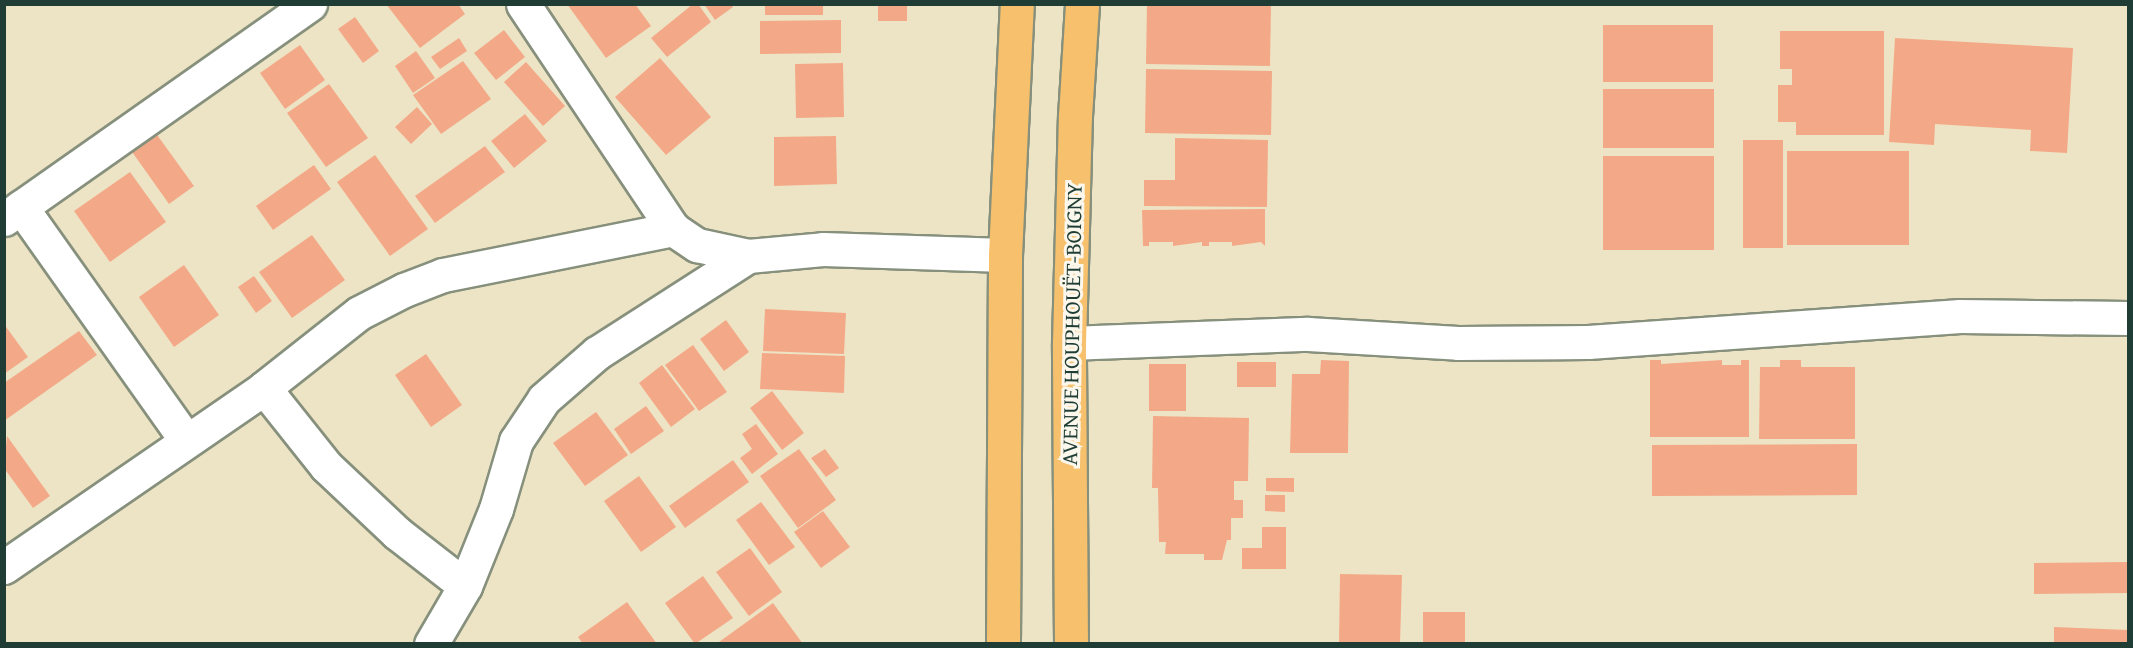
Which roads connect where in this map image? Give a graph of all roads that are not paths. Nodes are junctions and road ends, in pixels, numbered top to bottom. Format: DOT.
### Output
graph roads {
  1 [pos="310,4"];
  2 [pos="523,4"];
  3 [pos="1017,4"];
  4 [pos="1082,4"];
  5 [pos="13,213"];
  6 [pos="673,229"];
  7 [pos="1005,255"];
  8 [pos="748,256"];
  9 [pos="2128,318"];
  10 [pos="1069,343"];
  11 [pos="264,388"];
  12 [pos="185,439"];
  13 [pos="4,567"];
  14 [pos="465,586"];
  15 [pos="431,644"];
  16 [pos="1003,644"];
  17 [pos="1071,644"];
  1 -- 5 [label="street"];
  2 -- 6 [label="street"];
  3 -- 7 [label="highway"];
  4 -- 10 [label="highway, AVENUE HOUPHOUËT-BOIGNY"];
  5 -- 12 [label="street"];
  6 -- 8 [label="street"];
  6 -- 11 [label="street"];
  7 -- 8 [label="street"];
  7 -- 16 [label="highway"];
  8 -- 14 [label="street"];
  9 -- 10 [label="street"];
  10 -- 17 [label="highway, AVENUE HOUPHOUËT-BOIGNY"];
  11 -- 12 [label="street"];
  11 -- 14 [label="street"];
  12 -- 13 [label="street"];
  14 -- 15 [label="street"];
}
